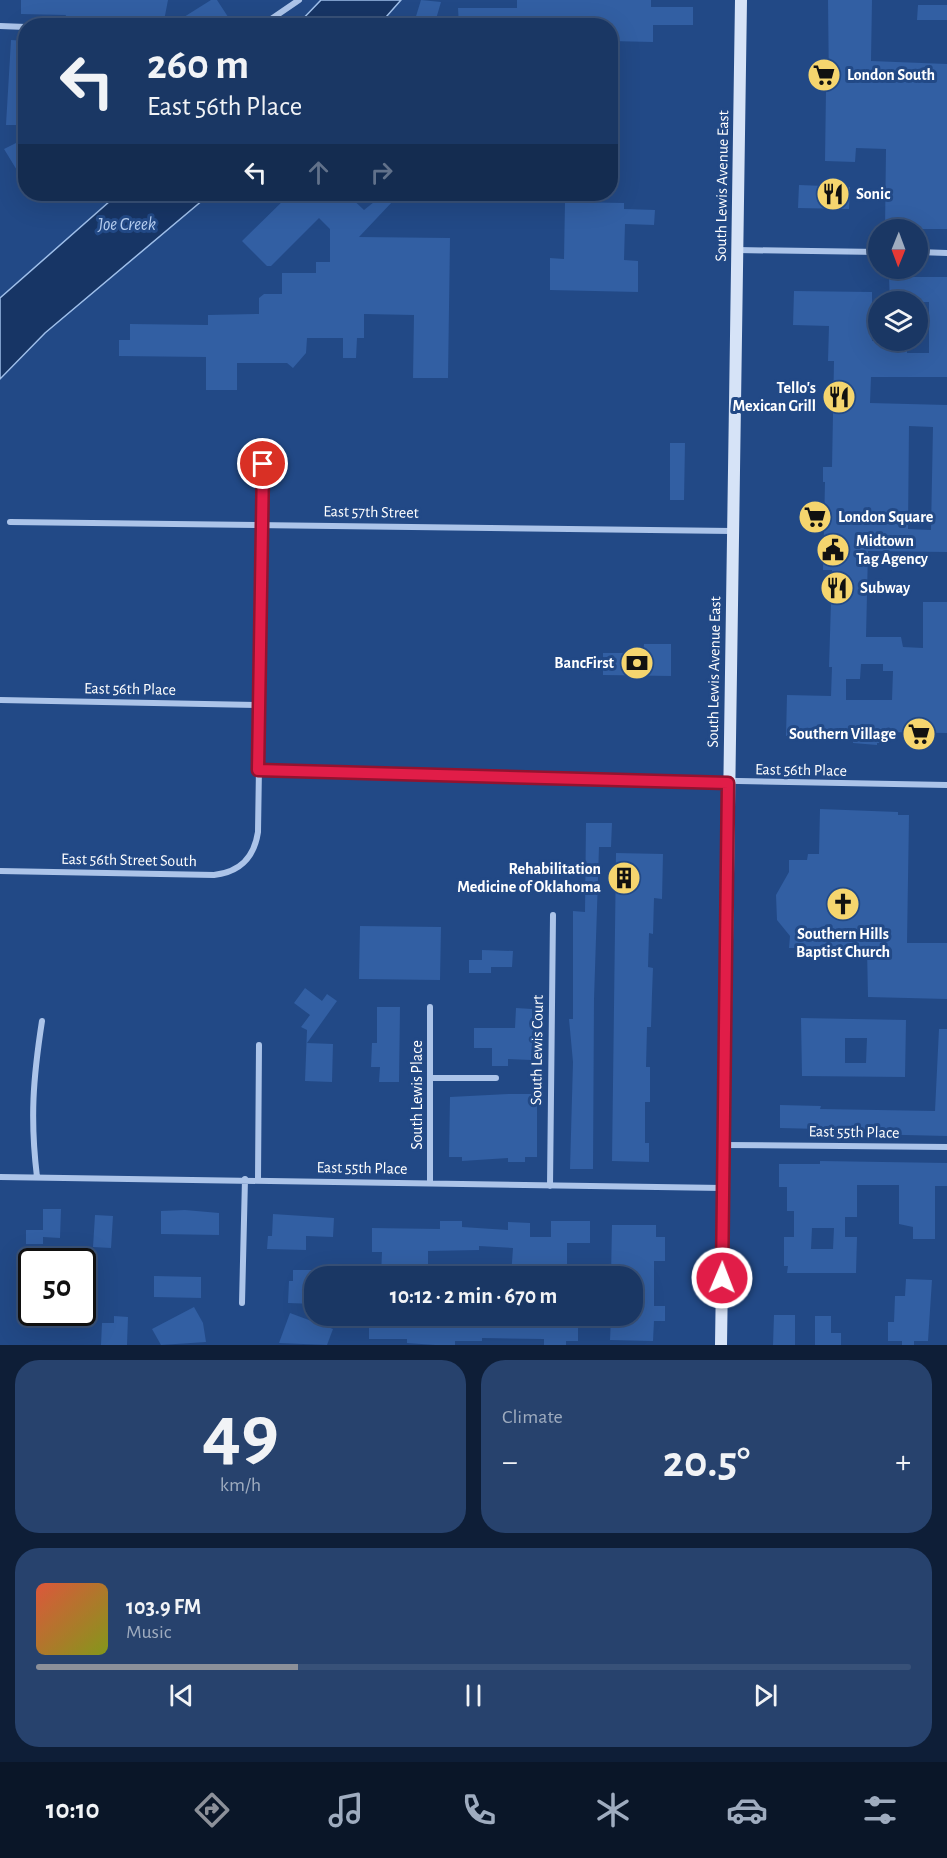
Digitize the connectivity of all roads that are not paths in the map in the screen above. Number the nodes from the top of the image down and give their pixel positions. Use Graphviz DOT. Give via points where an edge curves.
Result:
graph roads {
  1 [pos="299,0"];
  2 [pos="741,0"];
  3 [pos="273,18"];
  4 [pos="0,26"];
  5 [pos="18,27"];
  6 [pos="737,250"];
  7 [pos="868,252"];
  8 [pos="928,252"];
  9 [pos="947,253"];
  10 [pos="264,444"];
  11 [pos="10,522"];
  12 [pos="262,524"];
  13 [pos="732,531"];
  14 [pos="0,700"];
  15 [pos="259,705"];
  16 [pos="258,770"];
  17 [pos="728,783"];
  18 [pos="947,785"];
  19 [pos="0,871"];
  20 [pos="553,915"];
  21 [pos="430,1007"];
  22 [pos="42,1021"];
  23 [pos="259,1045"];
  24 [pos="431,1078"];
  25 [pos="496,1078"];
  26 [pos="724,1145"];
  27 [pos="947,1147"];
  28 [pos="0,1177"];
  29 [pos="37,1177"];
  30 [pos="245,1179"];
  31 [pos="258,1179"];
  32 [pos="430,1184"];
  33 [pos="550,1186"];
  34 [pos="723,1188"];
  35 [pos="242,1303"];
  36 [pos="721,1345"];
  1 -- 3 [label="street"];
  2 -- 6 [label="main road, South Lewis Avenue East"];
  4 -- 5 [label="street"];
  6 -- 7 [label="street"];
  6 -- 13 [label="main road, South Lewis Avenue East"];
  8 -- 9 [label="street"];
  10 -- 12 [label="street"];
  11 -- 12 [label="street, East 57th Street"];
  12 -- 13 [label="street, East 57th Street"];
  12 -- 15 [label="street"];
  13 -- 17 [label="main road, South Lewis Avenue East"];
  14 -- 15 [label="street, East 56th Place"];
  15 -- 16 [label="street"];
  16 -- 17 [label="street, East 56th Place"];
  16 -- 19 [label="street, East 56th Street South" via="258,832 250,856 240,868 229,873"];
  17 -- 18 [label="street, East 56th Place"];
  17 -- 26 [label="main road, South Lewis Avenue East"];
  20 -- 33 [label="street, South Lewis Court"];
  21 -- 24 [label="street, South Lewis Place"];
  22 -- 29 [label="street" via="32,1081 31,1131"];
  23 -- 31 [label="street"];
  24 -- 25 [label="street"];
  24 -- 32 [label="street, South Lewis Place"];
  26 -- 27 [label="street, East 55th Place"];
  26 -- 34 [label="main road, South Lewis Avenue East"];
  28 -- 29 [label="street, East 55th Place"];
  29 -- 30 [label="street, East 55th Place"];
  30 -- 31 [label="street, East 55th Place"];
  30 -- 35 [label="street"];
  31 -- 32 [label="street, East 55th Place"];
  32 -- 33 [label="street, East 55th Place"];
  33 -- 34 [label="street, East 55th Place"];
  34 -- 36 [label="main road, South Lewis Avenue East"];
}
